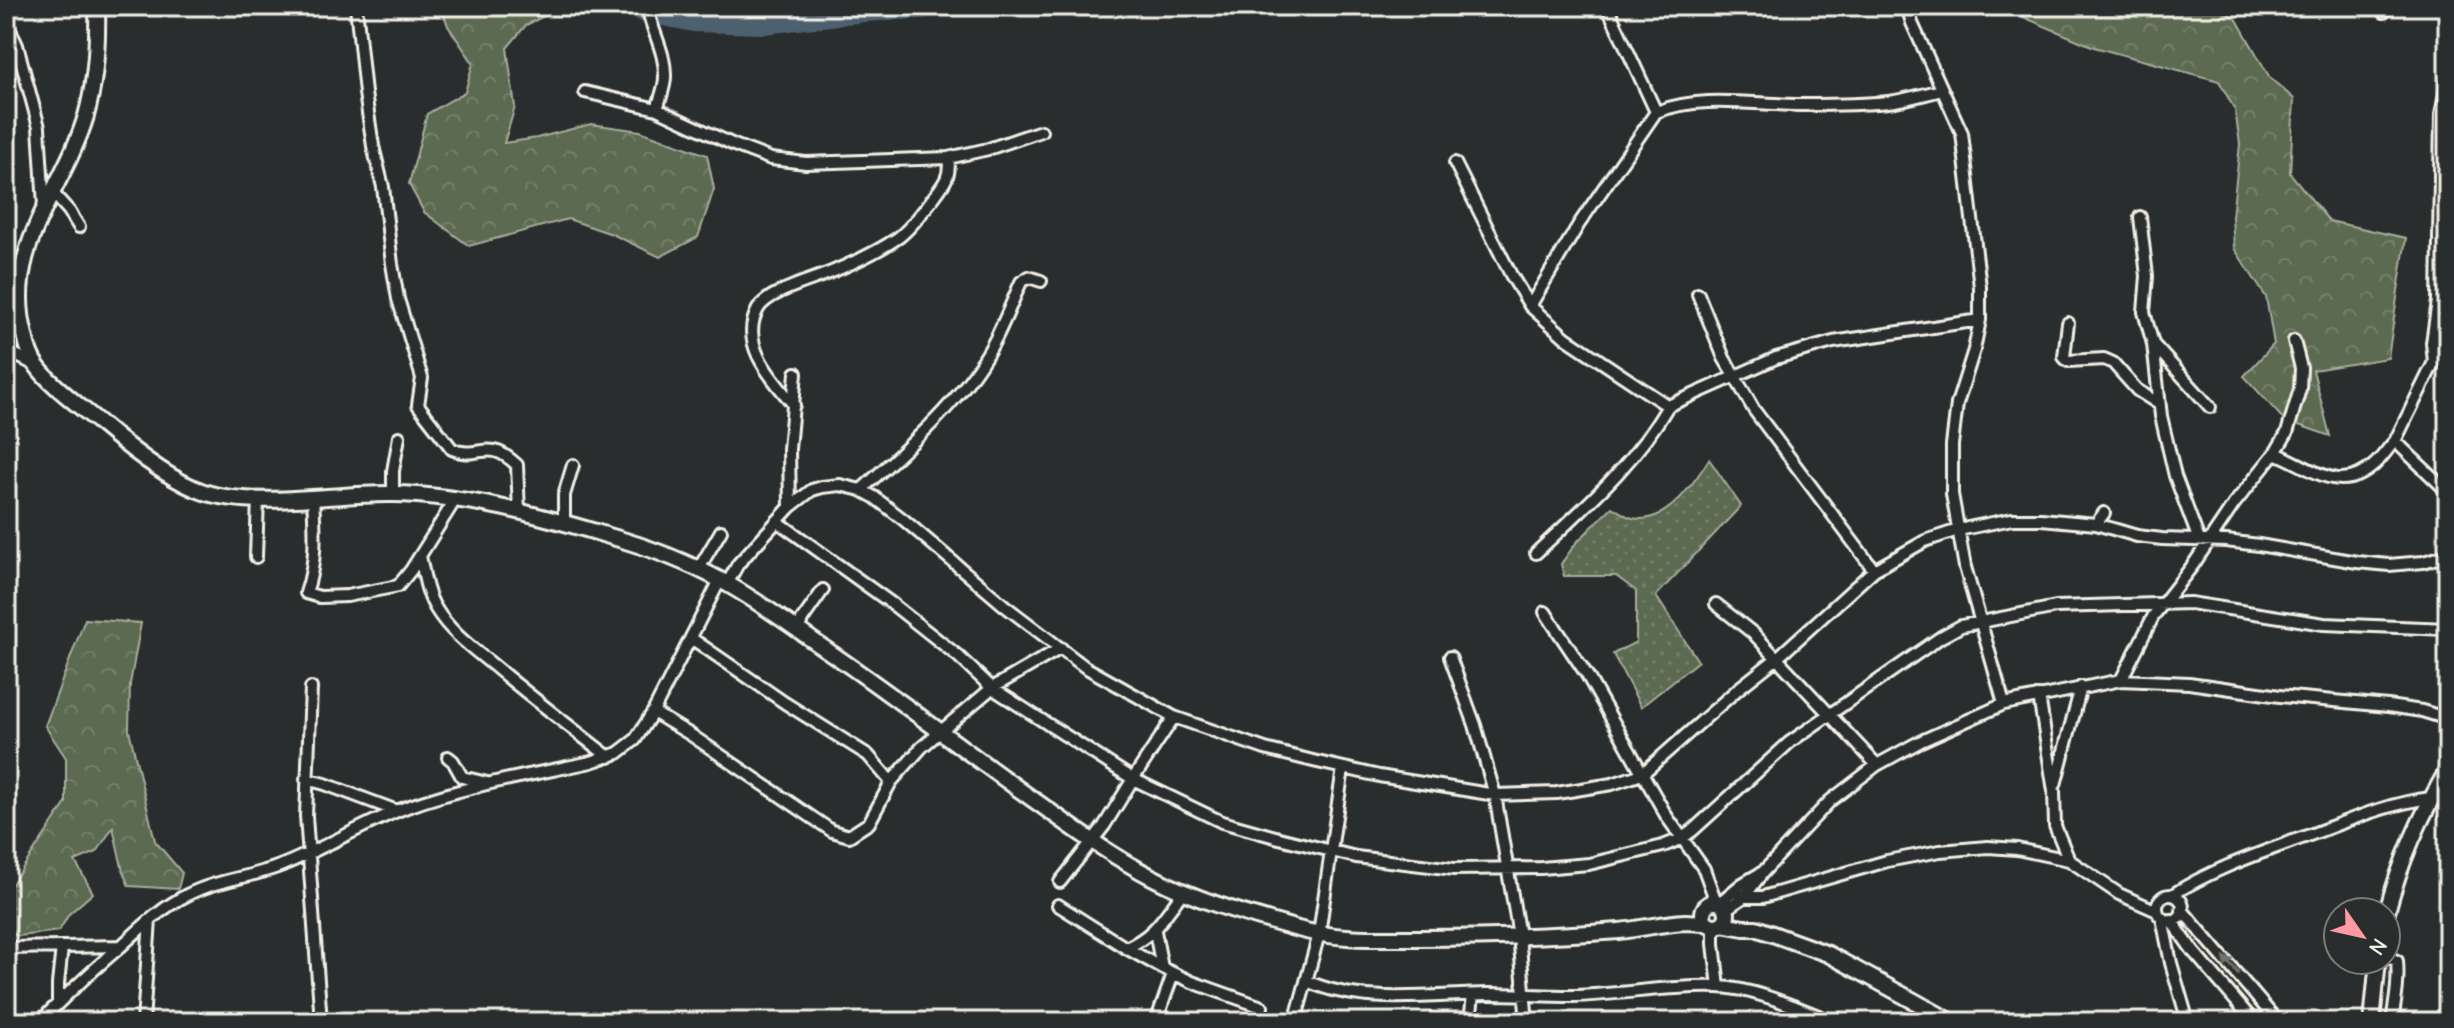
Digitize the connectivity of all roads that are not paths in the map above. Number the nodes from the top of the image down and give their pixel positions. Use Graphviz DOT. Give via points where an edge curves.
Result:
graph roads {
  1 [pos="97,6"];
  2 [pos="356,6"];
  3 [pos="647,6"];
  4 [pos="1607,6"];
  5 [pos="1907,6"];
  6 [pos="2279,6"];
  7 [pos="2285,6"];
  8 [pos="6,21"];
  9 [pos="2448,78"];
  10 [pos="1942,90"];
  11 [pos="585,92"];
  12 [pos="657,109"];
  13 [pos="1656,112"];
  14 [pos="1041,131"];
  15 [pos="948,158"];
  16 [pos="1455,163"];
  17 [pos="52,192"];
  18 [pos="44,209"];
  19 [pos="2140,217"];
  20 [pos="79,227"];
  21 [pos="1041,281"];
  22 [pos="1698,294"];
  23 [pos="1530,306"];
  24 [pos="1980,320"];
  25 [pos="2068,323"];
  26 [pos="2294,341"];
  27 [pos="2432,343"];
  28 [pos="2448,343"];
  29 [pos="2153,344"];
  30 [pos="6,350"];
  31 [pos="37,366"];
  32 [pos="796,373"];
  33 [pos="1733,376"];
  34 [pos="2159,404"];
  35 [pos="794,405"];
  36 [pos="1668,406"];
  37 [pos="2210,407"];
  38 [pos="399,437"];
  39 [pos="2395,441"];
  40 [pos="2275,453"];
  41 [pos="573,465"];
  42 [pos="861,490"];
  43 [pos="2448,492"];
  44 [pos="393,494"];
  45 [pos="258,498"];
  46 [pos="313,498"];
  47 [pos="455,500"];
  48 [pos="790,507"];
  49 [pos="519,512"];
  50 [pos="2104,513"];
  51 [pos="777,521"];
  52 [pos="564,524"];
  53 [pos="2096,524"];
  54 [pos="1958,530"];
  55 [pos="721,531"];
  56 [pos="2204,540"];
  57 [pos="1536,553"];
  58 [pos="2448,555"];
  59 [pos="420,556"];
  60 [pos="256,557"];
  61 [pos="698,570"];
  62 [pos="1874,570"];
  63 [pos="723,582"];
  64 [pos="823,590"];
  65 [pos="1716,604"];
  66 [pos="2163,604"];
  67 [pos="1545,612"];
  68 [pos="1982,621"];
  69 [pos="2448,629"];
  70 [pos="798,630"];
  71 [pos="691,638"];
  72 [pos="1061,648"];
  73 [pos="1450,657"];
  74 [pos="1776,659"];
  75 [pos="2121,680"];
  76 [pos="2081,687"];
  77 [pos="311,688"];
  78 [pos="992,688"];
  79 [pos="2039,696"];
  80 [pos="2004,704"];
  81 [pos="653,712"];
  82 [pos="1830,713"];
  83 [pos="1174,717"];
  84 [pos="2448,719"];
  85 [pos="940,731"];
  86 [pos="448,757"];
  87 [pos="609,757"];
  88 [pos="1877,765"];
  89 [pos="1343,768"];
  90 [pos="2448,769"];
  91 [pos="1642,774"];
  92 [pos="306,779"];
  93 [pos="1133,779"];
  94 [pos="891,782"];
  95 [pos="492,784"];
  96 [pos="2054,791"];
  97 [pos="1495,795"];
  98 [pos="2431,798"];
  99 [pos="397,811"];
  100 [pos="1681,839"];
  101 [pos="1091,842"];
  102 [pos="1330,850"];
  103 [pos="308,855"];
  104 [pos="2069,860"];
  105 [pos="1508,868"];
  106 [pos="1060,882"];
  107 [pos="1183,892"];
  108 [pos="1739,894"];
  109 [pos="2172,895"];
  110 [pos="2392,896"];
  111 [pos="1058,905"];
  112 [pos="2182,910"];
  113 [pos="1717,914"];
  114 [pos="2163,916"];
  115 [pos="150,920"];
  116 [pos="1155,931"];
  117 [pos="1319,934"];
  118 [pos="1519,936"];
  119 [pos="121,946"];
  120 [pos="62,947"];
  121 [pos="6,948"];
  122 [pos="1126,948"];
  123 [pos="1162,968"];
  124 [pos="1173,974"];
  125 [pos="2376,976"];
  126 [pos="2397,976"];
  127 [pos="1307,981"];
  128 [pos="1719,987"];
  129 [pos="1473,995"];
  130 [pos="1524,995"];
  131 [pos="58,1002"];
  132 [pos="1262,1007"];
  133 [pos="40,1022"];
  134 [pos="143,1022"];
  135 [pos="321,1022"];
  136 [pos="1156,1022"];
  137 [pos="1295,1022"];
  138 [pos="1470,1022"];
  139 [pos="1527,1022"];
  140 [pos="1834,1022"];
  141 [pos="1952,1022"];
  142 [pos="2188,1022"];
  143 [pos="2254,1022"];
  144 [pos="2278,1022"];
  145 [pos="2372,1022"];
  146 [pos="2392,1022"];
  1 -- 17 [label="main road" via="96,71 86,114"];
  2 -- 49 [label="street" via="396,288 422,378 418,405 452,449 494,450 517,465"];
  3 -- 12 [label="street" via="664,63"];
  4 -- 13 [label="street"];
  5 -- 10 [label="street"];
  6 -- 7 [label="street"];
  8 -- 18 [label="street" via="39,127"];
  9 -- 27 [label="street" via="2441,115 2438,301"];
  10 -- 13 [label="street" via="1889,102 1696,103"];
  10 -- 24 [label="street" via="1962,133"];
  11 -- 12 [label="street"];
  12 -- 15 [label="street" via="771,159 806,163"];
  13 -- 23 [label="street"];
  14 -- 15 [label="street"];
  15 -- 35 [label="street" via="948,178 900,236 759,306 753,320 758,358"];
  16 -- 23 [label="street"];
  17 -- 18 [label="main road"];
  17 -- 20 [label="street"];
  18 -- 31 [label="main road" via="24,256 19,291 21,320"];
  19 -- 29 [label="street" via="2147,276 2144,312"];
  21 -- 42 [label="street" via="1029,277 1021,282 995,340 965,385"];
  22 -- 33 [label="street"];
  23 -- 36 [label="street" via="1566,338"];
  24 -- 33 [label="street" via="1833,342"];
  24 -- 54 [label="street" via="1954,419 1952,494"];
  25 -- 34 [label="street" via="2068,361 2113,363 2137,390"];
  26 -- 40 [label="street" via="2300,389"];
  27 -- 28 [label="street"];
  27 -- 39 [label="street" via="2434,362"];
  29 -- 34 [label="street"];
  29 -- 37 [label="street"];
  30 -- 31 [label="street"];
  31 -- 45 [label="main road" via="120,440 172,476 201,492"];
  32 -- 35 [label="street"];
  33 -- 36 [label="street"];
  33 -- 62 [label="street"];
  34 -- 56 [label="street" via="2175,476"];
  35 -- 48 [label="street"];
  36 -- 57 [label="street" via="1599,496"];
  38 -- 44 [label="street"];
  39 -- 40 [label="street" via="2374,465 2344,481"];
  39 -- 43 [label="street"];
  40 -- 56 [label="street"];
  41 -- 52 [label="street" via="564,495"];
  42 -- 48 [label="street" via="822,487"];
  42 -- 72 [label="street"];
  44 -- 46 [label="main road"];
  44 -- 47 [label="main road"];
  45 -- 46 [label="main road"];
  45 -- 60 [label="street"];
  46 -- 59 [label="street" via="316,545 306,593 320,597 393,589"];
  47 -- 49 [label="main road"];
  47 -- 59 [label="street"];
  48 -- 51 [label="street"];
  49 -- 52 [label="main road"];
  50 -- 53 [label="street"];
  51 -- 63 [label="street"];
  51 -- 78 [label="street" via="930,633"];
  52 -- 61 [label="main road"];
  53 -- 54 [label="street" via="2012,519"];
  53 -- 56 [label="street" via="2137,536"];
  54 -- 62 [label="street" via="1925,541"];
  54 -- 68 [label="street"];
  55 -- 61 [label="street"];
  56 -- 58 [label="street" via="2389,565"];
  56 -- 66 [label="street" via="2193,565"];
  59 -- 87 [label="street" via="434,606 452,630"];
  61 -- 63 [label="main road"];
  62 -- 74 [label="street"];
  63 -- 70 [label="main road"];
  63 -- 71 [label="street"];
  64 -- 70 [label="street"];
  65 -- 74 [label="street"];
  66 -- 68 [label="street" via="2056,607"];
  66 -- 69 [label="street" via="2190,603 2324,624"];
  66 -- 75 [label="street"];
  67 -- 91 [label="street"];
  68 -- 80 [label="street"];
  68 -- 82 [label="street" via="1941,637"];
  70 -- 85 [label="main road"];
  71 -- 81 [label="street"];
  71 -- 94 [label="street" via="868,755"];
  72 -- 78 [label="street"];
  72 -- 83 [label="street" via="1103,679"];
  73 -- 97 [label="street"];
  74 -- 82 [label="street"];
  74 -- 91 [label="street"];
  75 -- 76 [label="street"];
  75 -- 84 [label="street" via="2388,706"];
  76 -- 79 [label="street"];
  76 -- 96 [label="street"];
  77 -- 92 [label="street"];
  78 -- 85 [label="street"];
  78 -- 93 [label="street"];
  79 -- 80 [label="street"];
  79 -- 96 [label="street"];
  80 -- 88 [label="street"];
  81 -- 87 [label="street" via="635,740"];
  81 -- 94 [label="street" via="840,835 849,836 869,823"];
  82 -- 88 [label="street"];
  82 -- 100 [label="street"];
  83 -- 89 [label="street" via="1265,749"];
  83 -- 93 [label="street"];
  85 -- 94 [label="street"];
  85 -- 101 [label="main road"];
  86 -- 95 [label="street" via="462,777"];
  87 -- 95 [label="street"];
  88 -- 108 [label="street" via="1830,801"];
  89 -- 97 [label="street"];
  89 -- 102 [label="street"];
  90 -- 98 [label="main road"];
  91 -- 97 [label="street" via="1557,793"];
  91 -- 100 [label="street"];
  92 -- 99 [label="street"];
  92 -- 103 [label="street"];
  93 -- 101 [label="street"];
  93 -- 102 [label="street" via="1222,822"];
  95 -- 99 [label="street"];
  96 -- 104 [label="street" via="2055,826"];
  97 -- 105 [label="street"];
  98 -- 109 [label="street" via="2384,807 2220,869"];
  98 -- 110 [label="main road"];
  99 -- 103 [label="street"];
  100 -- 105 [label="street" via="1589,864"];
  100 -- 113 [label="street" via="1704,869"];
  101 -- 106 [label="street"];
  101 -- 107 [label="main road"];
  102 -- 105 [label="street" via="1422,866"];
  102 -- 117 [label="street"];
  103 -- 115 [label="street" via="214,883"];
  103 -- 135 [label="street"];
  104 -- 108 [label="street" via="2017,849 1964,848 1887,861 1763,897"];
  104 -- 114 [label="street"];
  105 -- 118 [label="street"];
  107 -- 116 [label="street"];
  107 -- 117 [label="main road"];
  108 -- 113 [label="street"];
  109 -- 112 [label="street"];
  109 -- 114 [label="street" via="2160,899"];
  111 -- 122 [label="street"];
  112 -- 114 [label="street" via="2178,917"];
  144 -- 112 [label="street, one-way"];
  113 -- 118 [label="main road" via="1625,931"];
  113 -- 128 [label="street"];
  113 -- 141 [label="main road" via="1744,928 1828,954"];
  114 -- 142 [label="street"];
  114 -- 143 [label="street"];
  115 -- 119 [label="street"];
  115 -- 134 [label="street"];
  116 -- 122 [label="street"];
  116 -- 123 [label="street"];
  117 -- 118 [label="main road"];
  117 -- 127 [label="street"];
  118 -- 130 [label="street"];
  119 -- 120 [label="street"];
  119 -- 131 [label="street"];
  120 -- 121 [label="street"];
  120 -- 131 [label="street"];
  122 -- 123 [label="street"];
  123 -- 124 [label="street"];
  124 -- 132 [label="street"];
  124 -- 136 [label="street"];
  125 -- 145 [label="main road"];
  126 -- 146 [label="street"];
  127 -- 129 [label="street" via="1350,994"];
  127 -- 137 [label="street"];
  128 -- 130 [label="street"];
  128 -- 140 [label="street"];
  129 -- 130 [label="street"];
  129 -- 138 [label="street"];
  130 -- 139 [label="street"];
  131 -- 133 [label="street"];
}
